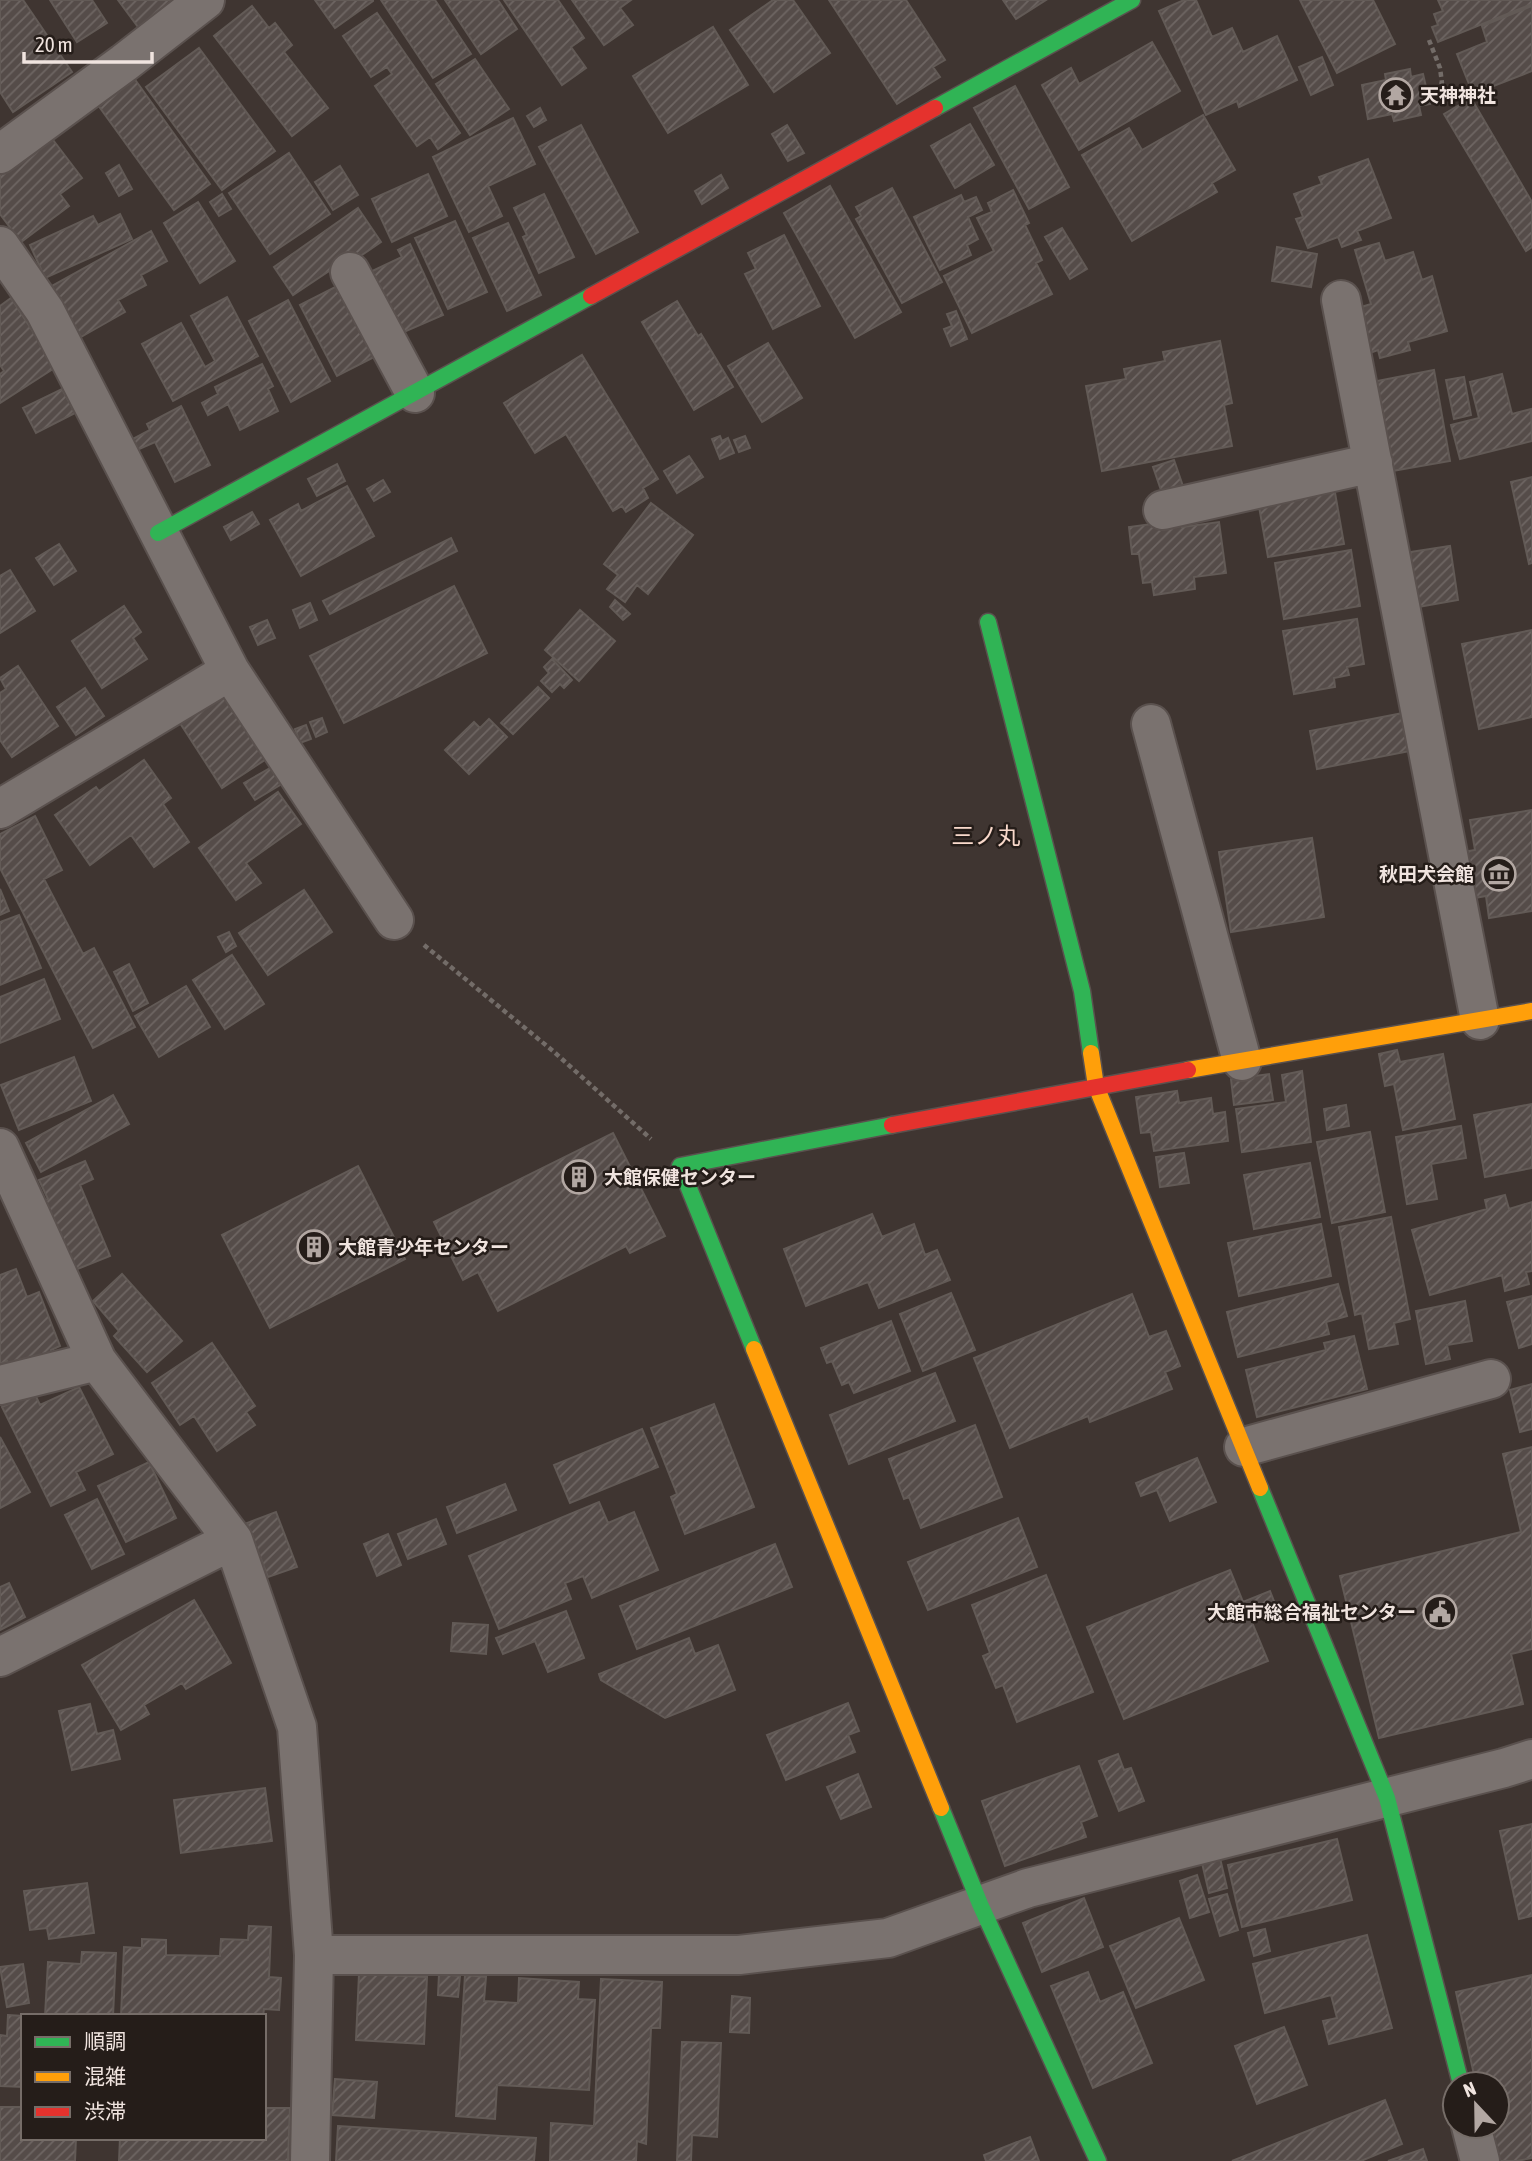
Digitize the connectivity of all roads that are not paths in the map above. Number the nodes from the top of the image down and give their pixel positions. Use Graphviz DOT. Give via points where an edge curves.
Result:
graph roads {
  1 [pos="205,0"];
  2 [pos="1132,0"];
  3 [pos="0,153"];
  4 [pos="0,246"];
  5 [pos="350,272"];
  6 [pos="1341,300"];
  7 [pos="415,393"];
  8 [pos="1373,463"];
  9 [pos="1163,510"];
  10 [pos="158,533"];
  11 [pos="988,622"];
  12 [pos="230,671"];
  13 [pos="1152,724"];
  14 [pos="0,809"];
  15 [pos="394,920"];
  16 [pos="1532,1011"];
  17 [pos="1480,1020"];
  18 [pos="1242,1061"];
  19 [pos="1096,1086"];
  20 [pos="0,1149"];
  21 [pos="97,1361"];
  22 [pos="1491,1379"];
  23 [pos="0,1385"];
  24 [pos="1244,1447"];
  25 [pos="233,1540"];
  26 [pos="0,1657"];
  27 [pos="1532,1759"];
  28 [pos="1387,1798"];
  29 [pos="980,1904"];
  30 [pos="314,1955"];
  31 [pos="1457,2070"];
  32 [pos="1475,2140"];
  33 [pos="310,2161"];
  34 [pos="1098,2161"];
  35 [pos="1480,2161"];
  1 -- 3 [label="street"];
  2 -- 7 [label="street"];
  4 -- 10 [label="street" via="45,311"];
  5 -- 7 [label="street"];
  6 -- 8 [label="street"];
  7 -- 10 [label="street"];
  8 -- 9 [label="street"];
  8 -- 17 [label="street"];
  10 -- 12 [label="street"];
  11 -- 19 [label="street" via="1082,991"];
  12 -- 14 [label="street"];
  12 -- 15 [label="street"];
  13 -- 18 [label="street"];
  16 -- 17 [label="street"];
  17 -- 18 [label="street"];
  18 -- 19 [label="street"];
  19 -- 24 [label="street"];
  19 -- 29 [label="street" via="680,1166"];
  20 -- 21 [label="street"];
  21 -- 23 [label="street"];
  21 -- 25 [label="street"];
  22 -- 24 [label="street"];
  24 -- 28 [label="street"];
  25 -- 26 [label="street"];
  25 -- 30 [label="street" via="298,1727"];
  27 -- 28 [label="street"];
  28 -- 29 [label="street"];
  28 -- 31 [label="street"];
  29 -- 30 [label="street" via="888,1938 739,1955"];
  29 -- 34 [label="street"];
  30 -- 33 [label="street"];
  32 -- 35 [label="street"];
}
